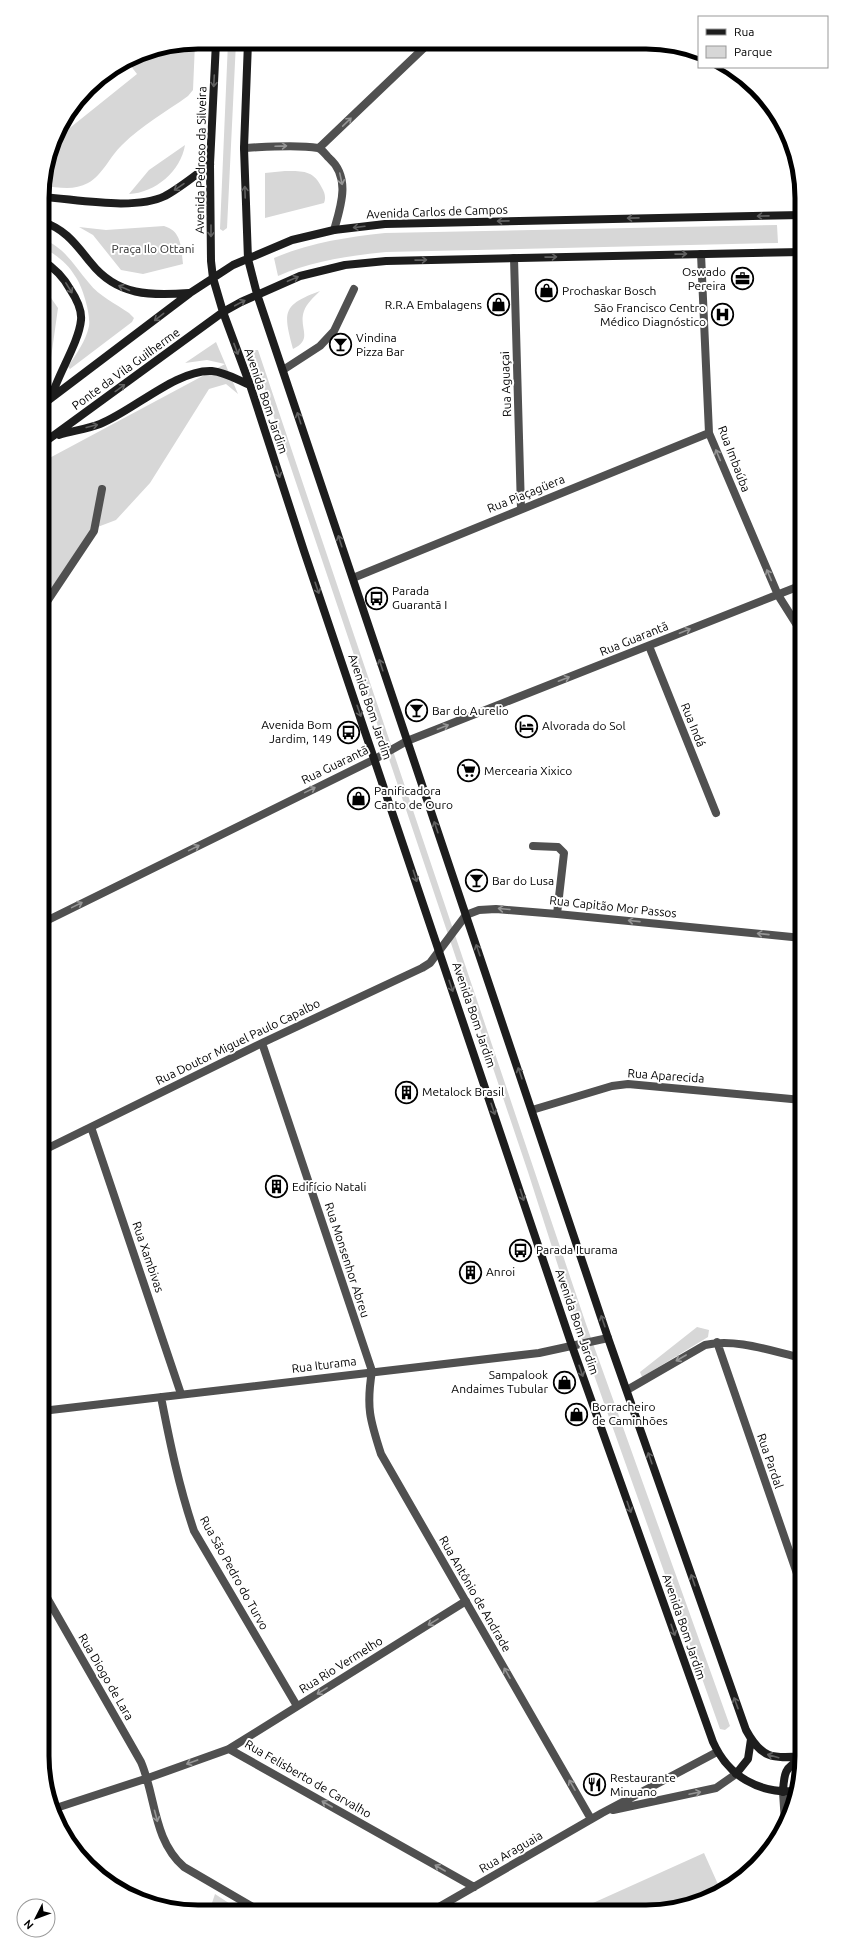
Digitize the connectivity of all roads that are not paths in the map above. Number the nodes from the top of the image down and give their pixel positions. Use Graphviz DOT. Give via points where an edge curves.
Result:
graph roads {
  1 [pos="216,49"];
  2 [pos="248,49"];
  3 [pos="423,49"];
  4 [pos="244,148"];
  5 [pos="319,148"];
  6 [pos="210,164"];
  7 [pos="49,198"];
  8 [pos="795,215"];
  9 [pos="49,224"];
  10 [pos="334,230"];
  11 [pos="795,252"];
  12 [pos="701,254"];
  13 [pos="514,258"];
  14 [pos="248,259"];
  15 [pos="49,266"];
  16 [pos="214,278"];
  17 [pos="354,289"];
  18 [pos="190,293"];
  19 [pos="257,294"];
  20 [pos="223,312"];
  21 [pos="283,370"];
  22 [pos="250,385"];
  23 [pos="51,398"];
  24 [pos="709,433"];
  25 [pos="54,436"];
  26 [pos="49,439"];
  27 [pos="102,489"];
  28 [pos="521,509"];
  29 [pos="353,578"];
  30 [pos="795,588"];
  31 [pos="778,594"];
  32 [pos="49,599"];
  33 [pos="795,622"];
  34 [pos="649,646"];
  35 [pos="407,741"];
  36 [pos="375,759"];
  37 [pos="716,813"];
  38 [pos="533,846"];
  39 [pos="557,914"];
  40 [pos="466,915"];
  41 [pos="49,920"];
  42 [pos="795,937"];
  43 [pos="439,949"];
  44 [pos="262,1043"];
  45 [pos="795,1099"];
  46 [pos="532,1110"];
  47 [pos="91,1127"];
  48 [pos="49,1148"];
  49 [pos="608,1338"];
  50 [pos="716,1342"];
  51 [pos="572,1346"];
  52 [pos="795,1356"];
  53 [pos="372,1371"];
  54 [pos="627,1390"];
  55 [pos="182,1394"];
  56 [pos="161,1397"];
  57 [pos="49,1410"];
  58 [pos="795,1568"];
  59 [pos="49,1601"];
  60 [pos="466,1601"];
  61 [pos="297,1706"];
  62 [pos="751,1739"];
  63 [pos="229,1748"];
  64 [pos="717,1752"];
  65 [pos="795,1757"];
  66 [pos="795,1762"];
  67 [pos="736,1774"];
  68 [pos="148,1778"];
  69 [pos="791,1791"];
  70 [pos="783,1792"];
  71 [pos="58,1807"];
  72 [pos="784,1812"];
  73 [pos="602,1813"];
  74 [pos="591,1819"];
  75 [pos="474,1887"];
  76 [pos="250,1905"];
  77 [pos="442,1905"];
  1 -- 6 [label="main road, Avenida Pedroso da Silveira, one-way"];
  2 -- 4 [label="main road"];
  5 -- 3 [label="street, one-way"];
  4 -- 5 [label="street, one-way"];
  14 -- 4 [label="main road, one-way"];
  5 -- 10 [label="street, one-way" via="334,162 342,181 341,205"];
  6 -- 7 [label="main road, one-way" via="164,196 150,201 91,202"];
  6 -- 16 [label="main road, Avenida Pedroso da Silveira, one-way" via="211,261"];
  8 -- 10 [label="main road, Avenida Carlos de Campos, one-way" via="385,224"];
  18 -- 9 [label="main road, Avenida Carlos de Campos, one-way" via="148,295 121,287 91,264 66,234"];
  10 -- 14 [label="main road, Avenida Carlos de Campos" via="292,240"];
  11 -- 12 [label="main road"];
  13 -- 12 [label="main road, one-way"];
  12 -- 24 [label="street, Rua Imbaúba"];
  19 -- 13 [label="main road, one-way" via="300,276 345,265 386,261"];
  13 -- 28 [label="street, Rua Aguaçai"];
  14 -- 16 [label="main road, Avenida Carlos de Campos" via="233,265"];
  14 -- 19 [label="main road, Avenida Bom Jardim"];
  15 -- 23 [label="main road, one-way" via="67,283 79,308 81,319 79,330"];
  16 -- 18 [label="main road, Avenida Carlos de Campos"];
  16 -- 20 [label="main road, Avenida Bom Jardim"];
  17 -- 21 [label="street" via="334,331 320,346"];
  18 -- 23 [label="main road, Ponte da Vila Guilherme, one-way"];
  20 -- 19 [label="main road, one-way"];
  19 -- 21 [label="main road, Avenida Bom Jardim"];
  20 -- 22 [label="main road, Avenida Bom Jardim, one-way"];
  25 -- 20 [label="main road, Ponte da Vila Guilherme, one-way"];
  29 -- 21 [label="main road, Avenida Bom Jardim, one-way"];
  25 -- 22 [label="main road, one-way" via="100,424 176,381 196,373 212,371"];
  22 -- 36 [label="main road, Avenida Bom Jardim, one-way"];
  24 -- 28 [label="street, Rua Piaçagüera"];
  31 -- 24 [label="street, Rua Imbaúba, one-way"];
  25 -- 26 [label="main road, Ponte da Vila Guilherme"];
  27 -- 32 [label="street" via="94,531"];
  28 -- 29 [label="street, Rua Piaçagüera"];
  35 -- 29 [label="main road, Avenida Bom Jardim, one-way"];
  30 -- 31 [label="street, Rua Guarantã"];
  31 -- 33 [label="street, Rua Imbaúba"];
  34 -- 31 [label="street, Rua Guarantã, one-way"];
  35 -- 34 [label="street, Rua Guarantã, one-way"];
  34 -- 37 [label="street, Rua Indá"];
  35 -- 36 [label="street, Rua Guarantã"];
  40 -- 35 [label="main road, Avenida Bom Jardim, one-way"];
  41 -- 36 [label="street, Rua Guarantã, one-way"];
  36 -- 43 [label="main road, Avenida Bom Jardim, one-way"];
  38 -- 39 [label="street" via="558,847 564,853"];
  39 -- 40 [label="street, Rua Capitão Mor Passos, one-way" via="496,909 479,910"];
  42 -- 39 [label="street, Rua Capitão Mor Passos, one-way"];
  40 -- 43 [label="street"];
  46 -- 40 [label="main road, Avenida Bom Jardim, one-way"];
  43 -- 44 [label="street, Rua Doutor Miguel Paulo Capalbo" via="430,963 422,968"];
  43 -- 51 [label="main road, Avenida Bom Jardim, one-way"];
  44 -- 47 [label="street, Rua Doutor Miguel Paulo Capalbo"];
  44 -- 53 [label="street, Rua Monsenhor Abreu"];
  45 -- 46 [label="street, Rua Aparecida" via="628,1084 612,1086"];
  49 -- 46 [label="main road, Avenida Bom Jardim, one-way"];
  47 -- 48 [label="street, Rua Doutor Miguel Paulo Capalbo"];
  47 -- 55 [label="street, Rua Xambivas"];
  49 -- 51 [label="street, Rua Iturama"];
  49 -- 54 [label="main road, Avenida Bom Jardim"];
  50 -- 52 [label="street"];
  50 -- 54 [label="street, one-way" via="705,1345"];
  50 -- 58 [label="street, Rua Pardal"];
  51 -- 53 [label="street, Rua Iturama" via="539,1353"];
  51 -- 64 [label="main road, Avenida Bom Jardim, one-way"];
  53 -- 55 [label="street, Rua Iturama"];
  53 -- 60 [label="street, Rua Antônio de Andrade" via="368,1397 371,1424 381,1454"];
  62 -- 54 [label="main road, Avenida Bom Jardim, one-way"];
  55 -- 56 [label="street, Rua Iturama"];
  56 -- 57 [label="street, Rua Iturama"];
  56 -- 61 [label="street, Rua São Pedro do Turvo" via="175,1469 194,1531"];
  59 -- 68 [label="street, Rua Diogo de Lara"];
  60 -- 61 [label="street, Rua Rio Vermelho, one-way"];
  74 -- 60 [label="street, Rua Antônio de Andrade, one-way"];
  61 -- 63 [label="street, Rua Rio Vermelho"];
  65 -- 62 [label="main road, one-way" via="770,1757"];
  62 -- 67 [label="main road" via="748,1759"];
  63 -- 68 [label="street, Rua Felisberto de Carvalho, one-way"];
  75 -- 63 [label="street, Rua Felisberto de Carvalho, one-way"];
  64 -- 67 [label="main road, Avenida Bom Jardim"];
  64 -- 73 [label="street, Rua Araguaia"];
  66 -- 70 [label="main road" via="786,1770"];
  67 -- 70 [label="main road" via="754,1785"];
  73 -- 67 [label="street, Rua Araguaia, one-way" via="716,1788"];
  68 -- 71 [label="street, Rua Felisberto de Carvalho"];
  68 -- 76 [label="street, Rua Diogo de Lara, one-way" via="161,1833 175,1859"];
  69 -- 70 [label="main road"];
  70 -- 72 [label="street"];
  73 -- 74 [label="street, Rua Araguaia"];
  74 -- 75 [label="street, Rua Araguaia"];
  75 -- 77 [label="street, Rua Araguaia"];
}
